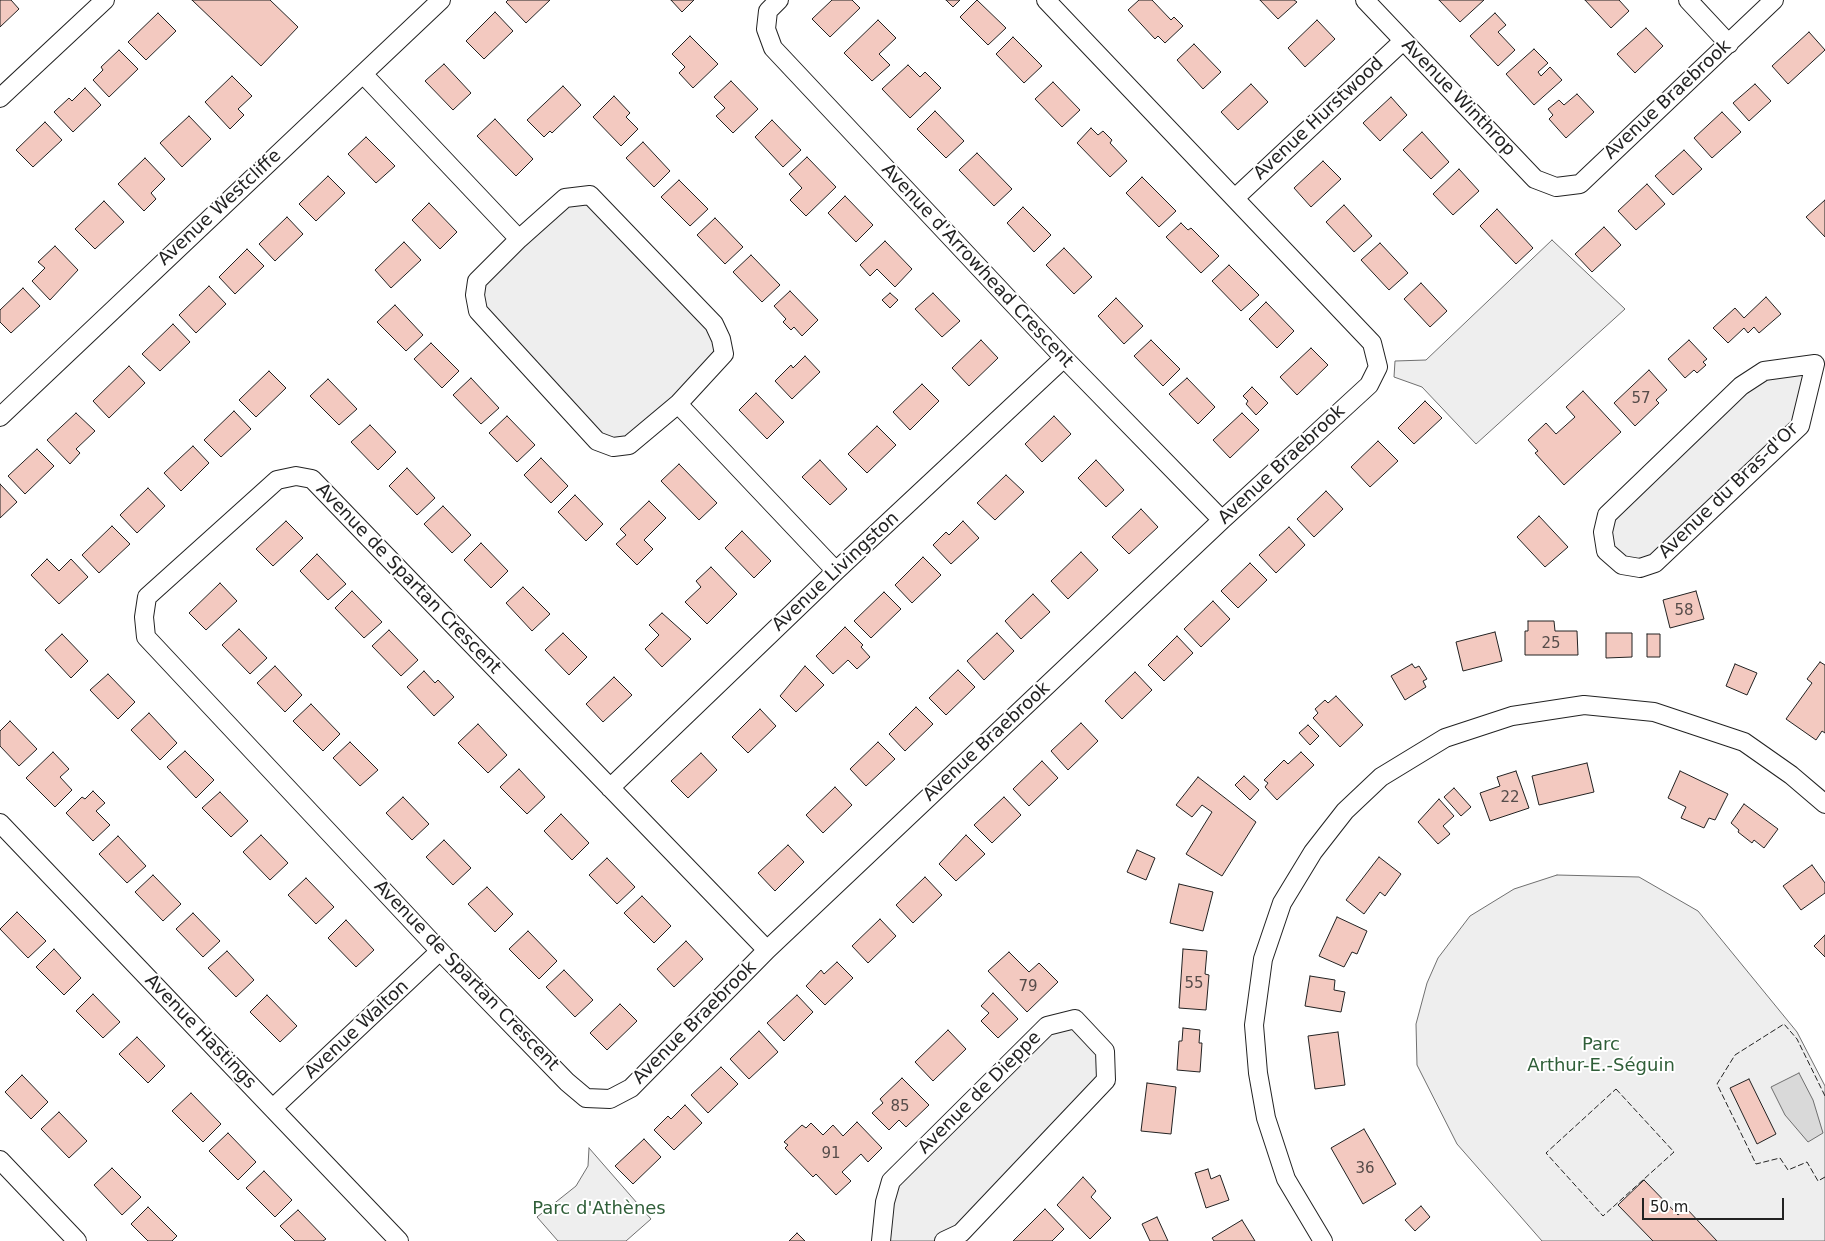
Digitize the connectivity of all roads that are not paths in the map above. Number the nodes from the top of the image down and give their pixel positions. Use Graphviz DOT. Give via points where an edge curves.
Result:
graph roads {
  1 [pos="105,0"];
  2 [pos="441,0"];
  3 [pos="779,0"];
  4 [pos="1046,0"];
  5 [pos="1365,0"];
  6 [pos="1688,0"];
  7 [pos="1774,0"];
  8 [pos="1403,41"];
  9 [pos="1729,44"];
  10 [pos="364,75"];
  11 [pos="0,98"];
  12 [pos="1556,187"];
  13 [pos="1235,198"];
  14 [pos="519,239"];
  15 [pos="1064,358"];
  16 [pos="1820,359"];
  17 [pos="678,404"];
  18 [pos="0,417"];
  19 [pos="1222,520"];
  20 [pos="836,571"];
  21 [pos="610,788"];
  22 [pos="1825,804"];
  23 [pos="0,823"];
  24 [pos="767,950"];
  25 [pos="440,951"];
  26 [pos="586,1098"];
  27 [pos="273,1108"];
  28 [pos="0,1160"];
  29 [pos="77,1241"];
  30 [pos="399,1241"];
  31 [pos="880,1241"];
  32 [pos="944,1241"];
  33 [pos="1323,1241"];
  1 -- 11 [label="street"];
  2 -- 10 [label="street, Avenue Westcliffe"];
  3 -- 15 [label="street, Avenue d'Arrowhead Crescent" via="768,11 766,29 773,48"];
  4 -- 13 [label="street"];
  5 -- 8 [label="street, Avenue Winthrop"];
  6 -- 9 [label="street"];
  7 -- 9 [label="street, Avenue Braebrook"];
  8 -- 12 [label="street, Avenue Winthrop" via="1535,179"];
  8 -- 13 [label="street, Avenue Hurstwood"];
  9 -- 12 [label="street, Avenue Braebrook" via="1580,184"];
  10 -- 14 [label="street"];
  10 -- 18 [label="street, Avenue Westcliffe"];
  13 -- 19 [label="street, Avenue Braebrook" via="1372,343 1378,366 1369,385"];
  14 -- 17 [label="street" via="477,281 478,311 597,441 613,447 629,445"];
  14 -- 17 [label="street" via="565,198 590,195 714,324 721,339 724,354"];
  15 -- 19 [label="street, Avenue d'Arrowhead Crescent"];
  15 -- 20 [label="street, Avenue Livingston"];
  16 -- 16 [label="street, Avenue du Bras-d'Or" via="1764,371 1741,386 1607,515 1603,532 1606,551 1622,564 1640,568 1655,563 1800,426"];
  17 -- 20 [label="street"];
  19 -- 24 [label="street, Avenue Braebrook"];
  20 -- 21 [label="street, Avenue Livingston"];
  21 -- 24 [label="street, Avenue de Spartan Crescent"];
  21 -- 25 [label="street, Avenue de Spartan Crescent" via="312,479 296,476 277,480 147,598 144,617 146,637"];
  22 -- 33 [label="street" via="1744,742 1654,712 1584,705 1512,716 1445,738 1381,777 1345,811 1313,852 1282,903 1263,960 1254,1025 1266,1118 1280,1162 1286,1179"];
  23 -- 27 [label="street, Avenue Hastings"];
  24 -- 26 [label="street, Avenue Braebrook" via="631,1088 610,1100"];
  25 -- 26 [label="street, Avenue de Spartan Crescent"];
  25 -- 27 [label="street, Avenue Walton"];
  27 -- 30 [label="street, Avenue Hastings"];
  28 -- 29 [label="street"];
  31 -- 32 [label="street, Avenue de Dieppe" via="891,1181 1047,1026 1075,1019 1105,1051 1106,1080 960,1234"];
}
